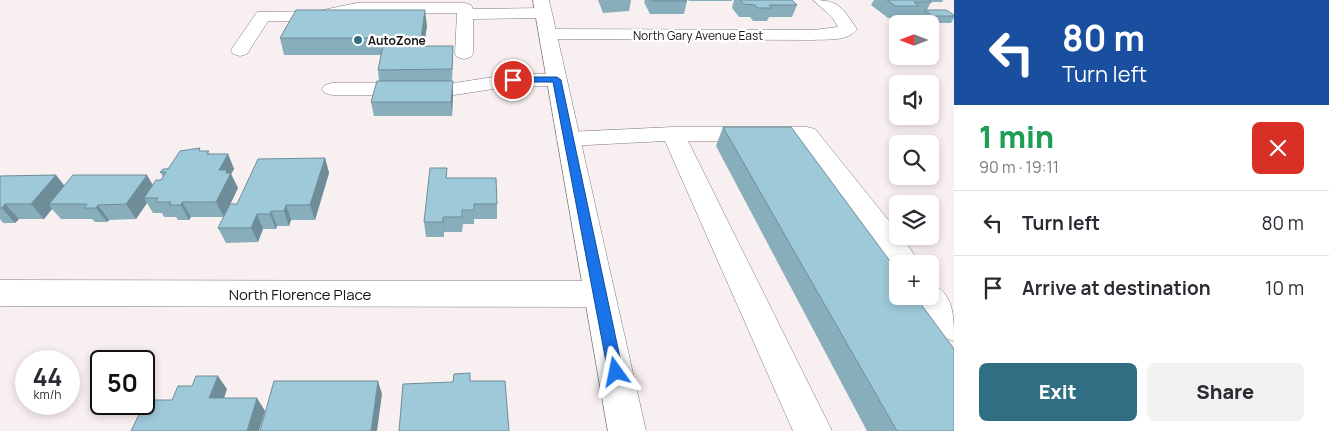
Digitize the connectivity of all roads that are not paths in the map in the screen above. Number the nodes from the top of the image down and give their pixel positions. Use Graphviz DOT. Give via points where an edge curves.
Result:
graph roads {
  1 [pos="821,0"];
  2 [pos="465,14"];
  3 [pos="544,16"];
  4 [pos="240,50"];
  5 [pos="464,53"];
  6 [pos="557,80"];
  7 [pos="332,89"];
  8 [pos="673,134"];
  9 [pos="568,139"];
  10 [pos="899,255"];
  11 [pos="0,294"];
  12 [pos="600,294"];
  13 [pos="937,305"];
  14 [pos="954,327"];
  15 [pos="628,431"];
  16 [pos="813,431"];
  1 -- 3 [label="street, North Gary Avenue East" via="838,14 848,29 814,35"];
  2 -- 3 [label="street, North Gary Avenue East"];
  2 -- 4 [label="street, North Gary Avenue East" via="466,8 357,8 318,16 263,16"];
  2 -- 5 [label="street"];
  3 -- 6 [label="street"];
  6 -- 7 [label="street" via="513,80 454,89"];
  6 -- 9 [label="street"];
  8 -- 9 [label="street"];
  8 -- 10 [label="street" via="807,134"];
  8 -- 16 [label="street"];
  9 -- 12 [label="street"];
  11 -- 12 [label="street, North Florence Place"];
  12 -- 15 [label="street"];
  13 -- 14 [label="street"];
}
